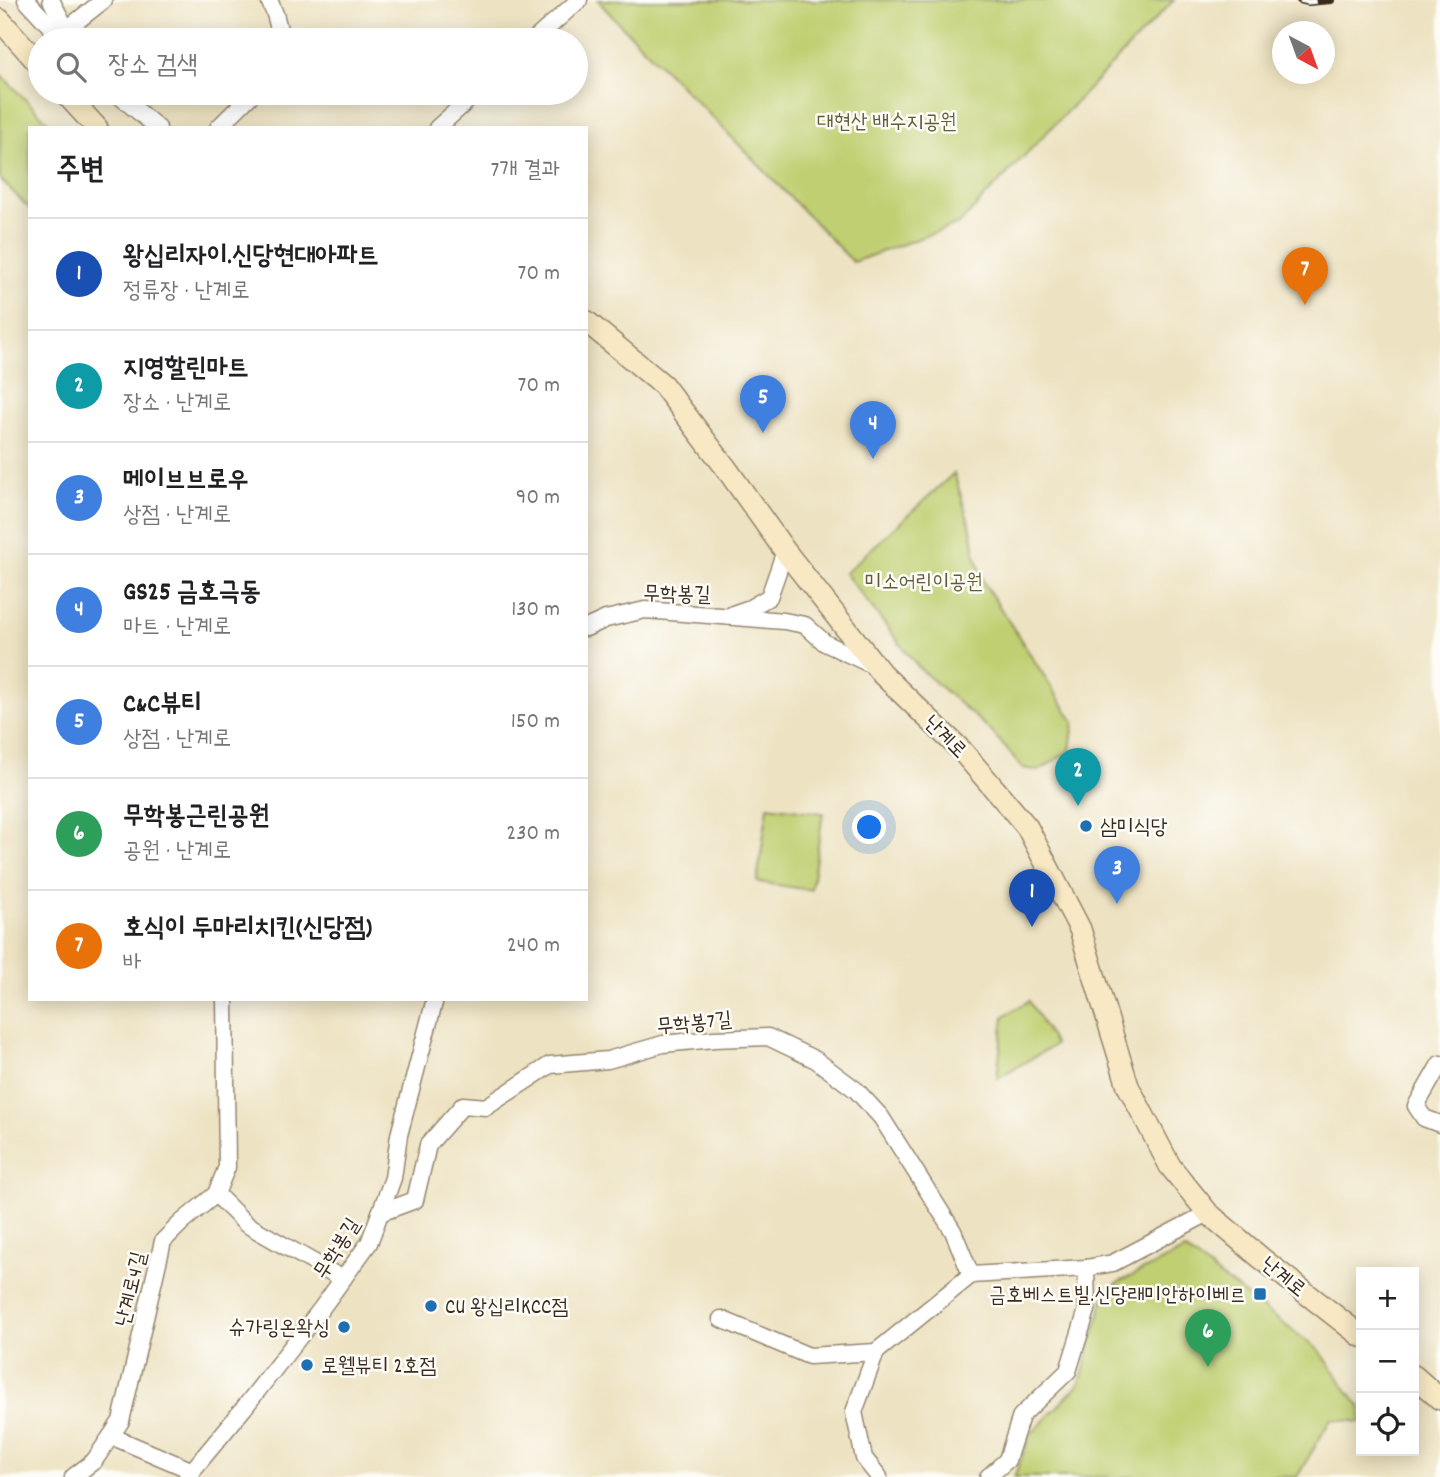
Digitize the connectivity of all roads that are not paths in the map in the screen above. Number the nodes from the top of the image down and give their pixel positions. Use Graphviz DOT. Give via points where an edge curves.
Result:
graph roads {
  1 [pos="26,0"];
  2 [pos="51,0"];
  3 [pos="104,0"];
  4 [pos="269,0"];
  5 [pos="579,0"];
  6 [pos="0,20"];
  7 [pos="58,28"];
  8 [pos="63,28"];
  9 [pos="75,28"];
  10 [pos="279,28"];
  11 [pos="548,28"];
  12 [pos="28,52"];
  13 [pos="76,105"];
  14 [pos="130,105"];
  15 [pos="241,105"];
  16 [pos="463,105"];
  17 [pos="95,126"];
  18 [pos="156,126"];
  19 [pos="220,126"];
  20 [pos="439,126"];
  21 [pos="588,323"];
  22 [pos="785,551"];
  23 [pos="727,616"];
  24 [pos="588,627"];
  25 [pos="876,667"];
  26 [pos="225,1001"];
  27 [pos="434,1001"];
  28 [pos="1440,1064"];
  29 [pos="1440,1124"];
  30 [pos="216,1194"];
  31 [pos="380,1213"];
  32 [pos="1208,1213"];
  33 [pos="1086,1268"];
  34 [pos="971,1276"];
  35 [pos="343,1279"];
  36 [pos="721,1319"];
  37 [pos="1356,1332"];
  38 [pos="876,1352"];
  39 [pos="1419,1380"];
  40 [pos="1440,1399"];
  41 [pos="111,1436"];
  42 [pos="190,1474"];
  43 [pos="73,1477"];
  44 [pos="880,1477"];
  45 [pos="988,1477"];
  1 -- 7 [label="street"];
  2 -- 8 [label="street"];
  3 -- 9 [label="street"];
  4 -- 10 [label="street"];
  5 -- 11 [label="street"];
  6 -- 12 [label="main road"];
  13 -- 17 [label="main road"];
  14 -- 18 [label="street"];
  15 -- 19 [label="street"];
  16 -- 20 [label="street"];
  21 -- 22 [label="main road, 난계로" via="663,385"];
  22 -- 23 [label="street, 무학봉길" via="769,597"];
  22 -- 25 [label="main road, 난계로"];
  23 -- 24 [label="street, 무학봉길" via="645,610"];
  23 -- 25 [label="street, 무학봉길" via="805,625 825,643"];
  25 -- 32 [label="main road, 난계로" via="962,751 1027,827 1080,929 1128,1086 1170,1166"];
  26 -- 30 [label="street" via="227,1167"];
  27 -- 31 [label="street, 무학봉길" via="399,1135 393,1178"];
  28 -- 29 [label="street" via="1416,1106 1424,1118"];
  30 -- 35 [label="street" via="246,1224"];
  30 -- 41 [label="street, 난계로4길" via="163,1241 121,1421"];
  31 -- 34 [label="street, 무학봉7길" via="415,1200 428,1145 463,1105 486,1107 550,1065 608,1060 663,1044 768,1037 816,1060 856,1090 881,1117 953,1231"];
  31 -- 35 [label="street, 무학봉길" via="369,1243"];
  32 -- 33 [label="street" via="1113,1263"];
  32 -- 37 [label="main road, 난계로"];
  33 -- 34 [label="street"];
  33 -- 45 [label="street" via="1087,1310 1068,1371 1021,1416 1007,1460"];
  34 -- 38 [label="street"];
  35 -- 42 [label="street, 무학봉길"];
  36 -- 38 [label="street" via="809,1356"];
  38 -- 44 [label="street" via="854,1412 864,1458"];
  39 -- 40 [label="main road"];
  41 -- 42 [label="street"];
  41 -- 43 [label="street, 난계로4길" via="94,1461"];
}
